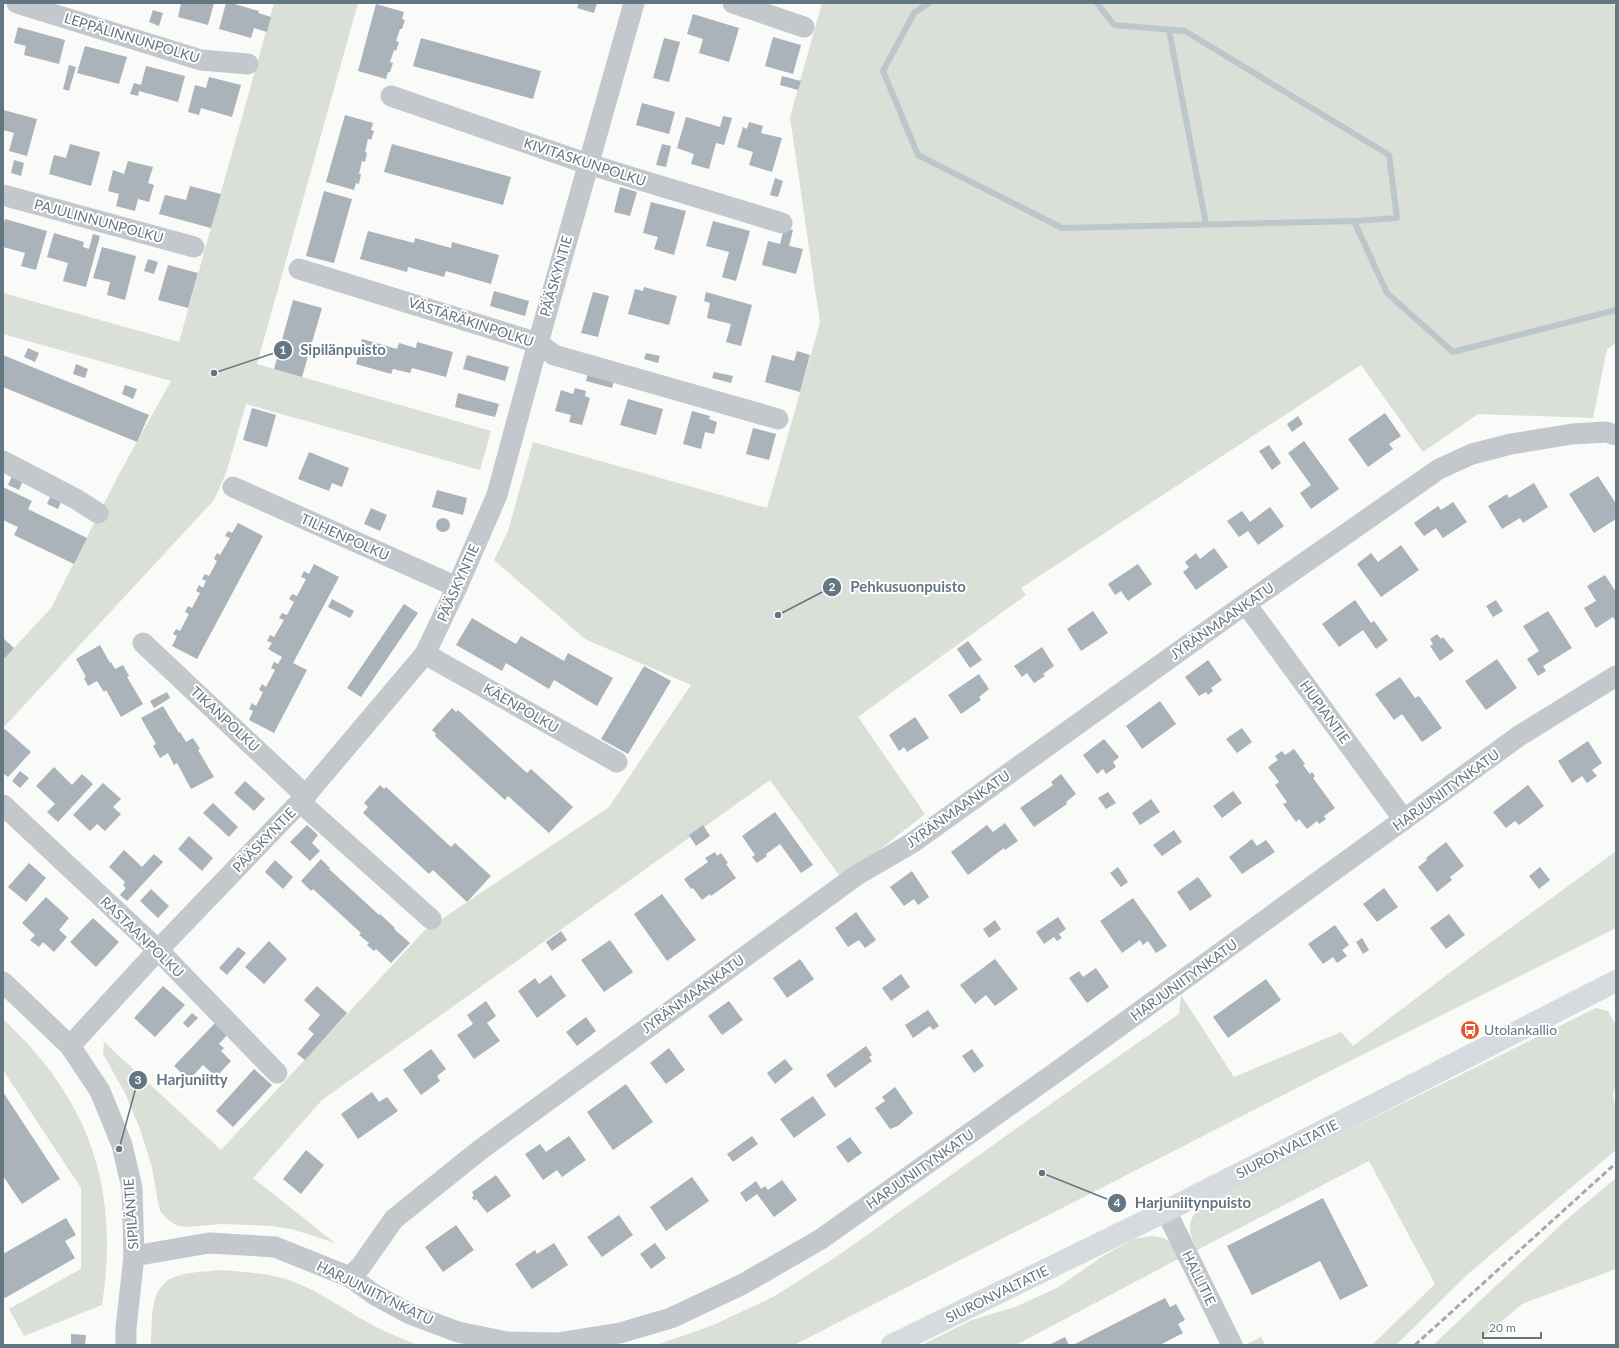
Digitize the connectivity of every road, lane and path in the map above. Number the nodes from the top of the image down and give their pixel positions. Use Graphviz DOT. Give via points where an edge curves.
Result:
graph roads {
  1 [pos="17,3"];
  2 [pos="634,3"];
  3 [pos="733,3"];
  4 [pos="804,27"];
  5 [pos="248,64"];
  6 [pos="390,96"];
  7 [pos="588,164"];
  8 [pos="3,195"];
  9 [pos="782,223"];
  10 [pos="194,247"];
  11 [pos="299,268"];
  12 [pos="538,342"];
  13 [pos="778,419"];
  14 [pos="1616,435"];
  15 [pos="3,461"];
  16 [pos="233,487"];
  17 [pos="98,513"];
  18 [pos="457,587"];
  19 [pos="1246,604"];
  20 [pos="143,643"];
  21 [pos="425,654"];
  22 [pos="1616,676"];
  23 [pos="617,762"];
  24 [pos="303,799"];
  25 [pos="3,805"];
  26 [pos="1404,820"];
  27 [pos="431,919"];
  28 [pos="158,950"];
  29 [pos="1616,981"];
  30 [pos="3,982"];
  31 [pos="70,1046"];
  32 [pos="277,1073"];
  33 [pos="1166,1211"];
  34 [pos="134,1256"];
  35 [pos="350,1277"];
  36 [pos="126,1345"];
  37 [pos="892,1345"];
  38 [pos="1232,1345"];
  1 -- 5 [label="street, LEPPÄLINNUNPOLKU" via="201,60"];
  2 -- 7 [label="street, PÄÄSKYNTIE"];
  3 -- 4 [label="street"];
  6 -- 7 [label="street, KIVITASKUNPOLKU"];
  7 -- 9 [label="street, KIVITASKUNPOLKU"];
  7 -- 12 [label="street, PÄÄSKYNTIE"];
  8 -- 10 [label="street, PAJULINNUNPOLKU"];
  11 -- 12 [label="street, VÄSTÄRÄKINPOLKU"];
  12 -- 13 [label="street, VÄSTÄRÄKINPOLKU" via="554,355"];
  12 -- 18 [label="street, PÄÄSKYNTIE" via="497,495"];
  14 -- 19 [label="street, JYRÄNMAANKATU" via="1606,432 1572,434 1511,444 1472,454 1438,469"];
  15 -- 17 [label="street"];
  16 -- 18 [label="street, TILHENPOLKU"];
  18 -- 21 [label="street, PÄÄSKYNTIE"];
  19 -- 26 [label="street, HUPIANTIE"];
  19 -- 35 [label="street, JYRÄNMAANKATU" via="912,843 857,875 480,1150 394,1219"];
  20 -- 24 [label="street, TIKANPOLKU"];
  21 -- 23 [label="street, KÄENPOLKU"];
  21 -- 24 [label="street, PÄÄSKYNTIE"];
  22 -- 26 [label="street, HARJUNIITYNKATU" via="1519,736"];
  24 -- 27 [label="street, TIKANPOLKU"];
  24 -- 28 [label="street, PÄÄSKYNTIE"];
  25 -- 28 [label="street, RASTAANPOLKU"];
  26 -- 35 [label="street, HARJUNIITYNKATU" via="821,1239 743,1284 671,1318 620,1333 557,1343 508,1342 458,1332 410,1314 375,1295"];
  28 -- 31 [label="street, PÄÄSKYNTIE"];
  28 -- 32 [label="street, RASTAANPOLKU"];
  29 -- 33 [label="main road, SIURONVALTATIE"];
  30 -- 31 [label="street, SIPILÄNTIE"];
  31 -- 34 [label="street, SIPILÄNTIE" via="100,1091 122,1145 132,1188"];
  33 -- 37 [label="main road, SIURONVALTATIE"];
  33 -- 38 [label="street, HALLITIE"];
  34 -- 35 [label="street, HARJUNIITYNKATU" via="209,1243 275,1247"];
  34 -- 36 [label="street, SIPILÄNTIE"];
}
